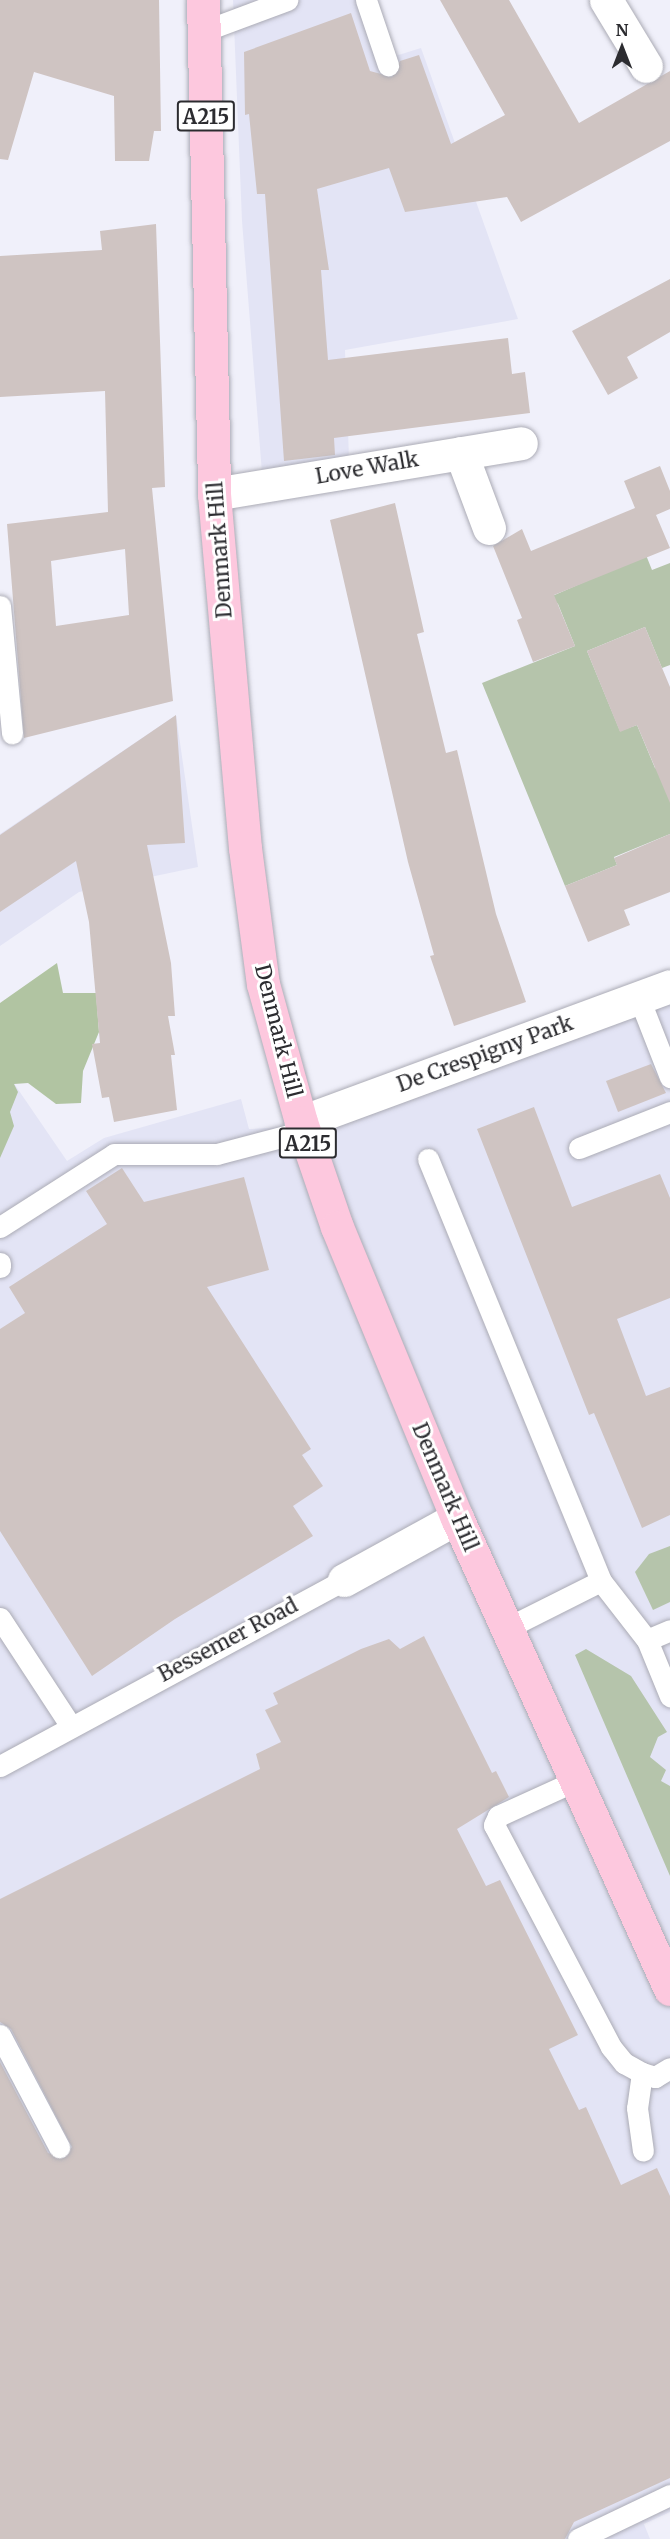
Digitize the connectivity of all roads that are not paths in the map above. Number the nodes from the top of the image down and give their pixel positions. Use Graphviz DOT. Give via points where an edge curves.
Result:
graph roads {
  1 [pos="287,0"];
  2 [pos="366,0"];
  3 [pos="606,0"];
  4 [pos="203,15"];
  5 [pos="388,65"];
  6 [pos="646,66"];
  7 [pos="521,443"];
  8 [pos="460,453"];
  9 [pos="214,494"];
  10 [pos="489,528"];
  11 [pos="0,606"];
  12 [pos="12,733"];
  13 [pos="670,986"];
  14 [pos="639,998"];
  15 [pos="670,1077"];
  16 [pos="670,1112"];
  17 [pos="302,1127"];
  18 [pos="579,1148"];
  19 [pos="429,1159"];
  20 [pos="0,1227"];
  21 [pos="458,1518"];
  22 [pos="344,1580"];
  23 [pos="601,1581"];
  24 [pos="0,1618"];
  25 [pos="507,1628"];
  26 [pos="670,1630"];
  27 [pos="647,1640"];
  28 [pos="670,1696"];
  29 [pos="70,1725"];
  30 [pos="0,1766"];
  31 [pos="577,1780"];
  32 [pos="670,1989"];
  33 [pos="0,2035"];
  34 [pos="670,2068"];
  35 [pos="642,2073"];
  36 [pos="59,2147"];
  37 [pos="643,2151"];
  38 [pos="670,2495"];
  39 [pos="578,2539"];
  1 -- 4 [label="lane"];
  2 -- 5 [label="lane"];
  3 -- 6 [label="street"];
  4 -- 9 [label="main road, Denmark Hill / A215"];
  7 -- 8 [label="street, Love Walk"];
  8 -- 9 [label="street, Love Walk"];
  8 -- 10 [label="street"];
  9 -- 17 [label="main road, Denmark Hill / A215" via="245,848 262,984"];
  11 -- 12 [label="lane"];
  13 -- 14 [label="street, De Crespigny Park"];
  14 -- 15 [label="lane"];
  14 -- 17 [label="street, De Crespigny Park"];
  16 -- 18 [label="lane"];
  17 -- 20 [label="lane" via="217,1154 114,1154"];
  17 -- 21 [label="main road, Denmark Hill / A215" via="337,1227"];
  19 -- 23 [label="lane"];
  21 -- 22 [label="street, Bessemer Road"];
  21 -- 25 [label="main road, Denmark Hill / A215"];
  22 -- 29 [label="lane, Bessemer Road"];
  23 -- 25 [label="lane"];
  23 -- 27 [label="lane"];
  24 -- 29 [label="lane"];
  25 -- 31 [label="main road, Denmark Hill / A215"];
  26 -- 27 [label="lane"];
  27 -- 28 [label="lane"];
  29 -- 30 [label="lane, Bessemer Road"];
  31 -- 32 [label="main road, Denmark Hill / A215"];
  31 -- 35 [label="lane" via="498,1816 494,1826 611,2047 624,2063"];
  33 -- 36 [label="lane"];
  34 -- 35 [label="lane" via="655,2077"];
  35 -- 37 [label="lane" via="637,2108"];
  38 -- 39 [label="lane"];
}
